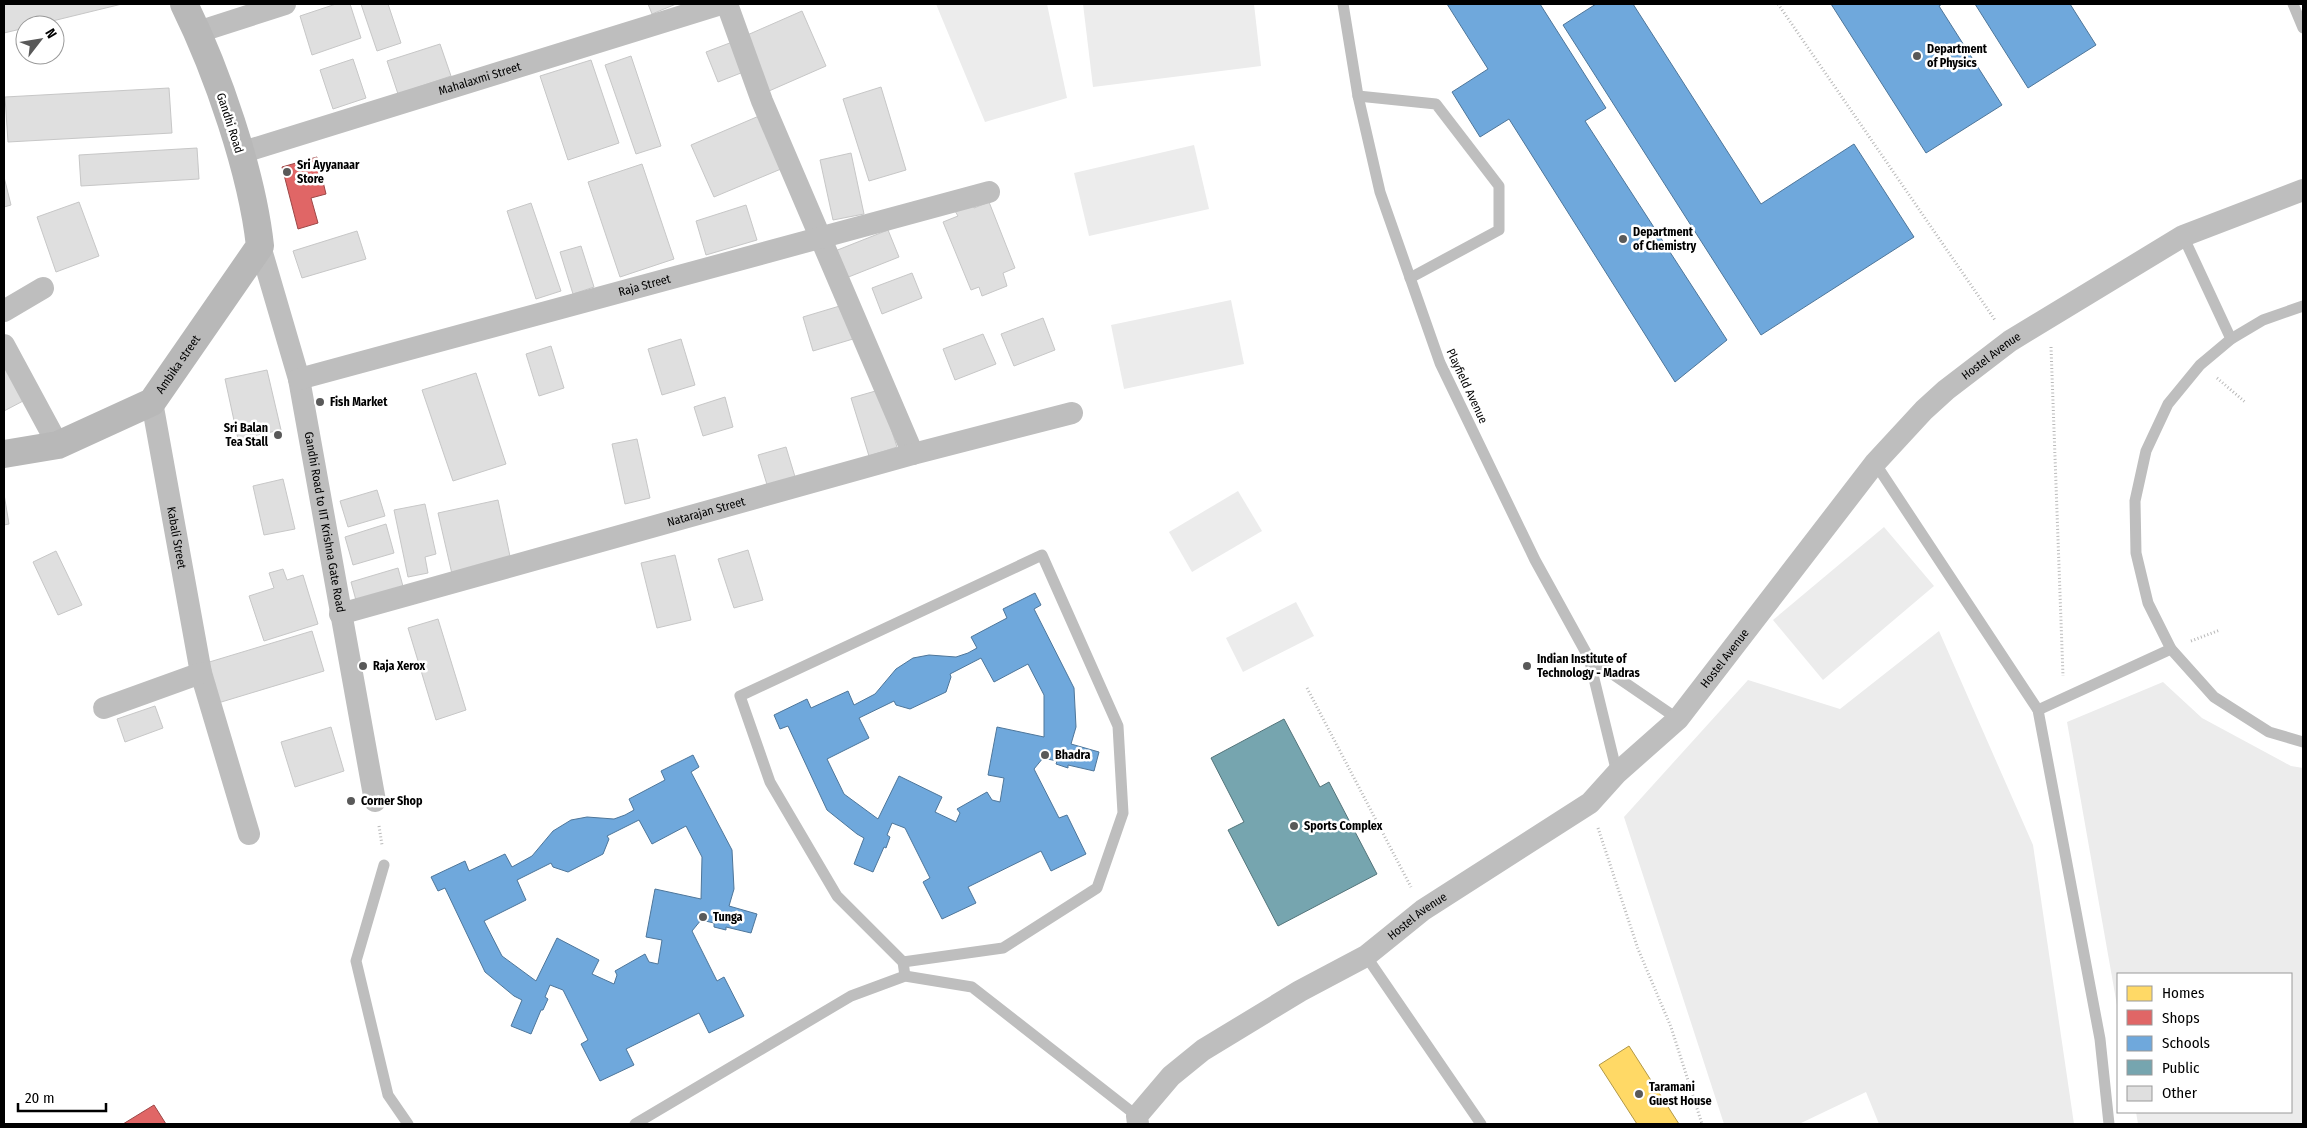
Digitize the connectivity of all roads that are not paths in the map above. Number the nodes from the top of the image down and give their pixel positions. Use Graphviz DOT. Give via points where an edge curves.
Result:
graph roads {
  1 [pos="184,4"];
  2 [pos="285,4"];
  3 [pos="721,4"];
  4 [pos="727,4"];
  5 [pos="1343,4"];
  6 [pos="2293,4"];
  7 [pos="2303,28"];
  8 [pos="198,32"];
  9 [pos="1358,96"];
  10 [pos="240,153"];
  11 [pos="2303,190"];
  12 [pos="989,192"];
  13 [pos="2184,236"];
  14 [pos="820,237"];
  15 [pos="260,246"];
  16 [pos="1410,278"];
  17 [pos="43,288"];
  18 [pos="2303,306"];
  19 [pos="4,311"];
  20 [pos="2231,339"];
  21 [pos="4,345"];
  22 [pos="299,379"];
  23 [pos="152,402"];
  24 [pos="1072,413"];
  25 [pos="58,445"];
  26 [pos="4,454"];
  27 [pos="913,454"];
  28 [pos="1876,462"];
  29 [pos="340,614"];
  30 [pos="2171,649"];
  31 [pos="1589,658"];
  32 [pos="201,673"];
  33 [pos="104,708"];
  34 [pos="2038,710"];
  35 [pos="1678,718"];
  36 [pos="2303,742"];
  37 [pos="1617,773"];
  38 [pos="375,801"];
  39 [pos="248,834"];
  40 [pos="384,866"];
  41 [pos="1366,956"];
  42 [pos="903,962"];
  43 [pos="905,976"];
  44 [pos="1138,1120"];
  45 [pos="408,1124"];
  46 [pos="635,1124"];
  47 [pos="1481,1124"];
  48 [pos="2108,1124"];
  1 -- 8 [label="street, Gandhi Road"];
  2 -- 8 [label="street"];
  3 -- 10 [label="street, Mahalaxmi Street"];
  4 -- 14 [label="street" via="762,101"];
  5 -- 9 [label="lane, Playfield Avenue"];
  6 -- 7 [label="lane"];
  8 -- 10 [label="street, Gandhi Road"];
  9 -- 16 [label="lane, Playfield Avenue" via="1380,192"];
  9 -- 16 [label="lane" via="1436,104 1499,186 1498,230"];
  10 -- 15 [label="street, Gandhi Road"];
  11 -- 13 [label="street, Hostel Avenue"];
  12 -- 14 [label="street, Raja Street"];
  13 -- 20 [label="lane"];
  13 -- 28 [label="street, Hostel Avenue" via="2010,341 1924,410"];
  14 -- 22 [label="street, Raja Street"];
  14 -- 27 [label="street"];
  15 -- 22 [label="street, Gandhi Road to IIT Krishna Gate Road"];
  15 -- 23 [label="street, Ambika street"];
  16 -- 31 [label="lane, Playfield Avenue" via="1440,363 1535,560"];
  17 -- 19 [label="street"];
  18 -- 20 [label="lane" via="2263,320"];
  20 -- 30 [label="lane" via="2200,364 2168,404 2146,451 2135,501 2136,553 2148,603"];
  21 -- 25 [label="street"];
  22 -- 29 [label="street, Gandhi Road to IIT Krishna Gate Road"];
  23 -- 25 [label="street, Ambika street"];
  23 -- 32 [label="street, Kabali Street"];
  24 -- 27 [label="street, Natarajan Street"];
  25 -- 26 [label="street, Ambika street"];
  27 -- 29 [label="street, Natarajan Street"];
  28 -- 34 [label="lane"];
  28 -- 35 [label="street, Hostel Avenue"];
  29 -- 38 [label="street, Gandhi Road to IIT Krishna Gate Road"];
  30 -- 34 [label="lane"];
  30 -- 36 [label="lane" via="2214,697 2269,732"];
  31 -- 35 [label="lane, Playfield Avenue"];
  31 -- 37 [label="lane"];
  32 -- 33 [label="street"];
  32 -- 39 [label="street, Kabali Street"];
  34 -- 48 [label="lane" via="2100,1039"];
  35 -- 37 [label="street, Hostel Avenue"];
  37 -- 41 [label="street, Hostel Avenue" via="1590,803 1423,910"];
  40 -- 45 [label="lane" via="356,961 388,1095"];
  41 -- 44 [label="street, Hostel Avenue" via="1300,991 1203,1050 1171,1076"];
  41 -- 47 [label="lane"];
  42 -- 42 [label="lane" via="1003,948 1097,888 1123,813 1118,726 1042,555 740,696 770,782 837,896"];
  42 -- 43 [label="lane"];
  43 -- 44 [label="lane" via="972,987"];
  43 -- 46 [label="lane" via="851,996"];
}
